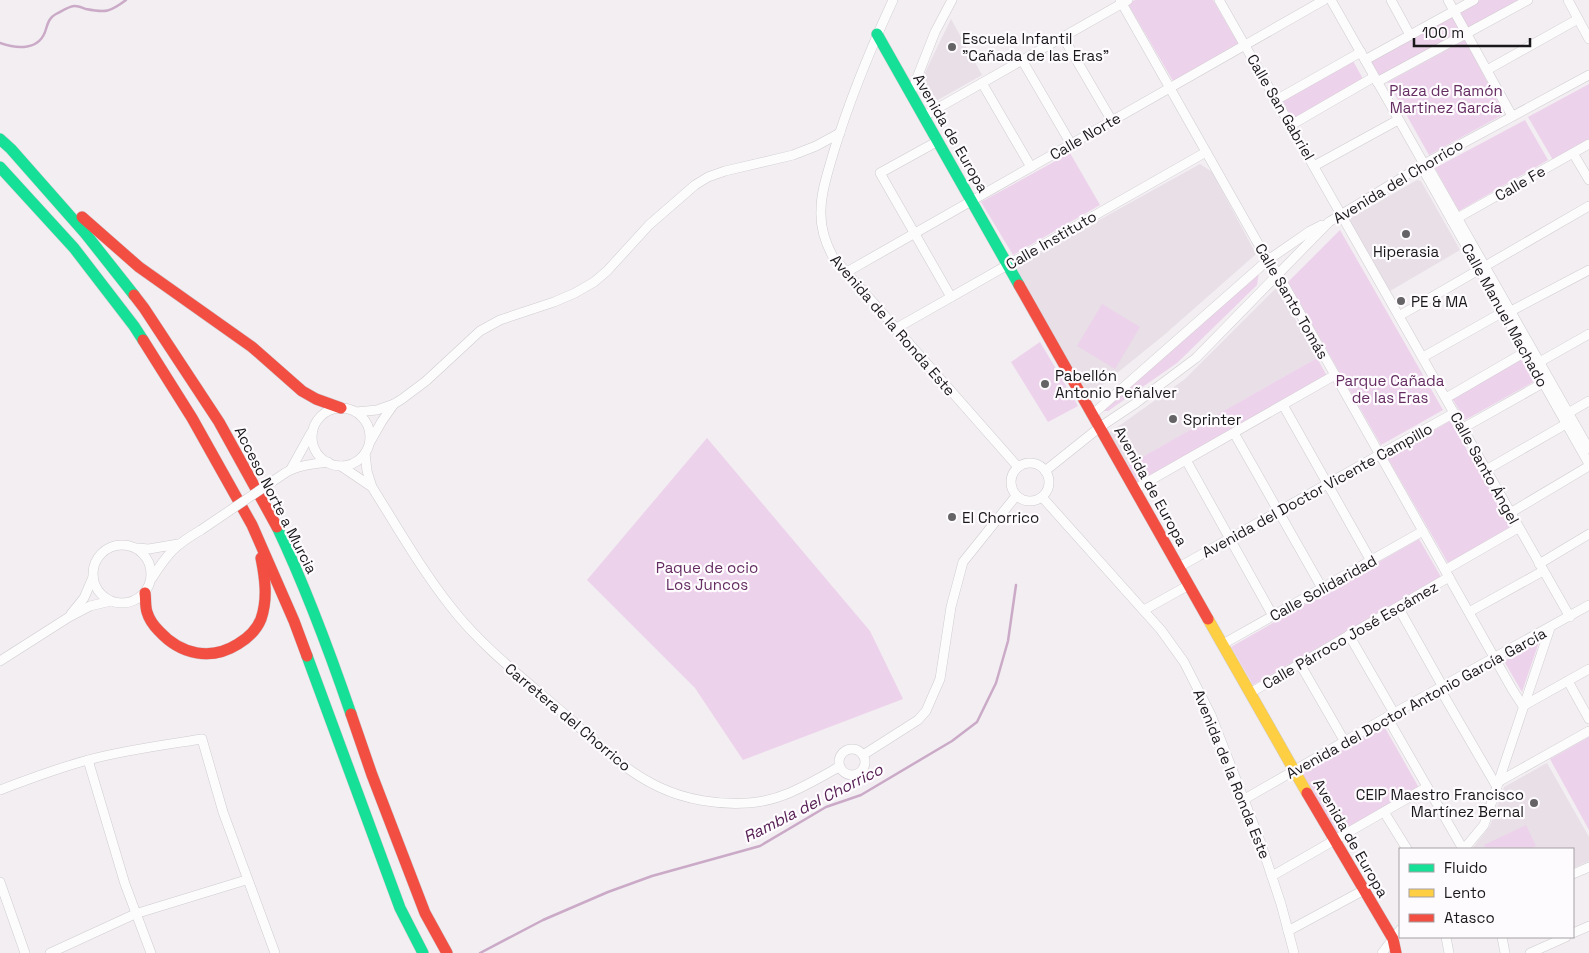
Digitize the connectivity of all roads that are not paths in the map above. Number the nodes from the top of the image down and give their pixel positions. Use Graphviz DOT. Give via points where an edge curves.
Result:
graph roads {
  1 [pos="893,0"];
  2 [pos="952,0"];
  3 [pos="1220,0"];
  4 [pos="1390,0"];
  5 [pos="1448,0"];
  6 [pos="1474,0"];
  7 [pos="1528,0"];
  8 [pos="1568,0"];
  9 [pos="1123,1"];
  10 [pos="1332,1"];
  11 [pos="1454,11"];
  12 [pos="1578,19"];
  13 [pos="877,34"];
  14 [pos="1467,34"];
  15 [pos="1410,35"];
  16 [pos="1063,37"];
  17 [pos="1589,39"];
  18 [pos="1245,45"];
  19 [pos="1363,56"];
  20 [pos="1022,60"];
  21 [pos="1486,70"];
  22 [pos="1589,75"];
  23 [pos="1376,80"];
  24 [pos="982,83"];
  25 [pos="1170,88"];
  26 [pos="911,93"];
  27 [pos="1276,100"];
  28 [pos="924,116"];
  29 [pos="1512,116"];
  30 [pos="1398,120"];
  31 [pos="1112,121"];
  32 [pos="1291,125"];
  33 [pos="840,133"];
  34 [pos="0,139"];
  35 [pos="938,141"];
  36 [pos="1071,144"];
  37 [pos="1589,144"];
  38 [pos="1206,152"];
  39 [pos="1573,153"];
  40 [pos="1423,165"];
  41 [pos="1314,166"];
  42 [pos="1031,167"];
  43 [pos="1,168"];
  44 [pos="1589,180"];
  45 [pos="972,201"];
  46 [pos="1589,206"];
  47 [pos="63,208"];
  48 [pos="1342,214"];
  49 [pos="1455,220"];
  50 [pos="1329,222"];
  51 [pos="915,233"];
  52 [pos="1268,260"];
  53 [pos="1008,264"];
  54 [pos="1482,268"];
  55 [pos="1589,270"];
  56 [pos="845,273"];
  57 [pos="1278,274"];
  58 [pos="951,297"];
  59 [pos="1507,312"];
  60 [pos="1399,316"];
  61 [pos="895,329"];
  62 [pos="1589,334"];
  63 [pos="1526,352"];
  64 [pos="1423,358"];
  65 [pos="1536,364"];
  66 [pos="1335,375"];
  67 [pos="1543,383"];
  68 [pos="1446,398"];
  69 [pos="1589,401"];
  70 [pos="394,404"];
  71 [pos="1283,405"];
  72 [pos="341,408"];
  73 [pos="356,412"];
  74 [pos="1454,413"];
  75 [pos="1093,414"];
  76 [pos="1566,418"];
  77 [pos="1100,427"];
  78 [pos="1462,428"];
  79 [pos="313,431"];
  80 [pos="1234,432"];
  81 [pos="370,443"];
  82 [pos="1589,450"];
  83 [pos="365,453"];
  84 [pos="1380,455"];
  85 [pos="1186,460"];
  86 [pos="328,462"];
  87 [pos="1589,465"];
  88 [pos="341,466"];
  89 [pos="1018,467"];
  90 [pos="1486,470"];
  91 [pos="288,471"];
  92 [pos="1045,471"];
  93 [pos="1328,484"];
  94 [pos="372,487"];
  95 [pos="1135,489"];
  96 [pos="1016,496"];
  97 [pos="1042,497"];
  98 [pos="1279,512"];
  99 [pos="1510,513"];
  100 [pos="252,525"];
  101 [pos="1518,528"];
  102 [pos="1423,531"];
  103 [pos="1589,534"];
  104 [pos="1231,539"];
  105 [pos="178,544"];
  106 [pos="137,548"];
  107 [pos="1371,561"];
  108 [pos="1179,567"];
  109 [pos="1541,567"];
  110 [pos="1447,574"];
  111 [pos="93,577"];
  112 [pos="151,579"];
  113 [pos="1189,584"];
  114 [pos="1322,588"];
  115 [pos="145,592"];
  116 [pos="111,601"];
  117 [pos="1589,605"];
  118 [pos="1398,607"];
  119 [pos="1144,610"];
  120 [pos="1469,612"];
  121 [pos="1273,616"];
  122 [pos="1570,616"];
  123 [pos="69,617"];
  124 [pos="1550,628"];
  125 [pos="1349,635"];
  126 [pos="1223,644"];
  127 [pos="1495,659"];
  128 [pos="0,661"];
  129 [pos="1300,664"];
  130 [pos="1589,670"];
  131 [pos="1568,681"];
  132 [pos="1441,688"];
  133 [pos="1250,693"];
  134 [pos="1523,706"];
  135 [pos="1391,715"];
  136 [pos="1589,720"];
  137 [pos="1589,730"];
  138 [pos="1345,742"];
  139 [pos="863,755"];
  140 [pos="88,760"];
  141 [pos="839,767"];
  142 [pos="1294,771"];
  143 [pos="1498,785"];
  144 [pos="1427,787"];
  145 [pos="0,790"];
  146 [pos="1243,800"];
  147 [pos="1384,812"];
  148 [pos="1335,840"];
  149 [pos="1406,848"];
  150 [pos="1463,848"];
  151 [pos="1465,848"];
  152 [pos="1589,867"];
  153 [pos="1574,874"];
  154 [pos="1272,876"];
  155 [pos="246,880"];
  156 [pos="0,882"];
  157 [pos="1364,890"];
  158 [pos="135,914"];
  159 [pos="1589,926"];
  160 [pos="1288,931"];
  161 [pos="1399,931"];
  162 [pos="1574,934"];
  163 [pos="1446,938"];
  164 [pos="1502,938"];
  165 [pos="1565,938"];
  166 [pos="1393,939"];
  167 [pos="1549,949"];
  168 [pos="25,953"];
  169 [pos="50,953"];
  170 [pos="151,953"];
  171 [pos="275,953"];
  172 [pos="423,953"];
  173 [pos="447,953"];
  174 [pos="1294,953"];
  175 [pos="1382,953"];
  176 [pos="1396,953"];
  177 [pos="1449,953"];
  178 [pos="1505,953"];
  179 [pos="1530,953"];
  1 -- 13 [label="street, Avenida de la Ronda Este"];
  2 -- 26 [label="street" via="935,32"];
  3 -- 18 [label="street, Calle San Gabriel"];
  4 -- 15 [label="street"];
  5 -- 11 [label="street"];
  6 -- 11 [label="street"];
  7 -- 14 [label="street"];
  8 -- 12 [label="street"];
  9 -- 16 [label="street"];
  9 -- 25 [label="street, Calle Santo Tomás"];
  10 -- 18 [label="street, Calle Norte"];
  10 -- 19 [label="street, Calle Manuel Machado"];
  11 -- 14 [label="street"];
  11 -- 15 [label="street"];
  12 -- 17 [label="street"];
  12 -- 21 [label="street"];
  13 -- 26 [label="main road, Avenida de Europa"];
  13 -- 33 [label="street, Avenida de la Ronda Este"];
  14 -- 21 [label="street"];
  14 -- 23 [label="street"];
  15 -- 19 [label="street"];
  16 -- 20 [label="street"];
  16 -- 31 [label="street"];
  18 -- 25 [label="street, Calle Norte"];
  18 -- 27 [label="street, Calle San Gabriel"];
  19 -- 23 [label="street, Calle Manuel Machado"];
  19 -- 27 [label="street"];
  20 -- 24 [label="street"];
  20 -- 36 [label="street"];
  21 -- 29 [label="street"];
  22 -- 29 [label="street, Avenida del Chorrico"];
  23 -- 30 [label="street, Calle Manuel Machado"];
  23 -- 32 [label="street"];
  24 -- 28 [label="street"];
  24 -- 42 [label="street"];
  25 -- 31 [label="street, Calle Norte"];
  25 -- 38 [label="street, Calle Santo Tomás"];
  26 -- 28 [label="main road, Avenida de Europa"];
  27 -- 32 [label="street, Calle San Gabriel"];
  28 -- 35 [label="main road, Avenida de Europa"];
  29 -- 40 [label="street, Avenida del Chorrico"];
  30 -- 40 [label="street, Calle Manuel Machado"];
  30 -- 41 [label="street"];
  31 -- 36 [label="street, Calle Norte"];
  32 -- 41 [label="street, Calle San Gabriel"];
  33 -- 56 [label="street, Avenida de la Ronda Este" via="822,195 821,211 826,245"];
  33 -- 70 [label="street" via="793,154 708,177 649,224 607,272 594,282 576,293 500,320 480,331 426,381"];
  34 -- 47 [label="main road, Acceso Norte a Murcia"];
  35 -- 45 [label="main road, Avenida de Europa"];
  35 -- 51 [label="street" via="880,173"];
  36 -- 42 [label="street, Calle Norte"];
  37 -- 39 [label="street, Calle Fe"];
  38 -- 52 [label="street, Calle Santo Tomás"];
  38 -- 53 [label="street, Calle Instituto"];
  39 -- 44 [label="street"];
  39 -- 49 [label="street, Calle Fe"];
  40 -- 48 [label="street, Avenida del Chorrico"];
  40 -- 49 [label="street, Calle Manuel Machado"];
  41 -- 48 [label="street, Calle San Gabriel"];
  42 -- 45 [label="street, Calle Norte"];
  43 -- 100 [label="main road" via="74,248 134,326 187,410"];
  45 -- 51 [label="street, Calle Norte"];
  45 -- 53 [label="main road, Avenida de Europa"];
  46 -- 54 [label="street"];
  47 -- 72 [label="main road" via="82,217 139,267 252,347 309,396"];
  47 -- 173 [label="main road, Acceso Norte a Murcia" via="112,266 172,348 277,527 326,641 372,775 425,913"];
  48 -- 50 [label="street, Avenida del Chorrico"];
  48 -- 60 [label="street, Calle Santo Ángel"];
  49 -- 54 [label="street, Calle Manuel Machado"];
  50 -- 52 [label="street"];
  50 -- 57 [label="street, Avenida del Chorrico"];
  51 -- 56 [label="street, Calle Norte"];
  51 -- 58 [label="street"];
  52 -- 57 [label="street, Calle Santo Tomás"];
  52 -- 75 [label="street"];
  53 -- 58 [label="street, Calle Instituto"];
  53 -- 75 [label="main road, Avenida de Europa"];
  54 -- 59 [label="street, Calle Manuel Machado"];
  54 -- 60 [label="street"];
  55 -- 59 [label="street"];
  56 -- 61 [label="street, Avenida de la Ronda Este"];
  57 -- 66 [label="street, Calle Santo Tomás"];
  57 -- 77 [label="street, Avenida del Chorrico" via="1196,358"];
  58 -- 61 [label="street, Calle Instituto"];
  59 -- 63 [label="street, Calle Manuel Machado"];
  59 -- 64 [label="street"];
  59 -- 65 [label="street, Calle Manuel Machado"];
  60 -- 64 [label="street, Calle Santo Ángel"];
  61 -- 89 [label="street, Avenida de la Ronda Este"];
  62 -- 65 [label="street"];
  63 -- 65 [label="street, Calle Manuel Machado"];
  63 -- 68 [label="street"];
  64 -- 68 [label="street, Calle Santo Ángel"];
  65 -- 67 [label="street, Calle Manuel Machado"];
  65 -- 76 [label="street, Calle Manuel Machado"];
  66 -- 71 [label="street"];
  66 -- 84 [label="street, Calle Santo Tomás"];
  67 -- 76 [label="street, Calle Manuel Machado"];
  67 -- 78 [label="street"];
  68 -- 74 [label="street, Calle Santo Ángel"];
  69 -- 76 [label="street"];
  70 -- 73 [label="street"];
  70 -- 81 [label="street"];
  71 -- 80 [label="street"];
  71 -- 93 [label="street"];
  72 -- 73 [label="street"];
  72 -- 79 [label="street" via="323,414"];
  73 -- 81 [label="street" via="368,425"];
  74 -- 78 [label="street, Calle Santo Ángel"];
  74 -- 84 [label="street, Avenida del Doctor Vicente Campillo"];
  75 -- 77 [label="main road, Avenida de Europa"];
  76 -- 82 [label="street, Calle Manuel Machado"];
  76 -- 87 [label="street, Calle Manuel Machado"];
  76 -- 90 [label="street"];
  77 -- 92 [label="street, Avenida del Chorrico"];
  77 -- 95 [label="main road, Avenida de Europa"];
  78 -- 90 [label="street, Calle Santo Ángel"];
  79 -- 86 [label="street" via="315,449"];
  79 -- 91 [label="street"];
  80 -- 85 [label="street"];
  80 -- 98 [label="street"];
  81 -- 83 [label="street"];
  83 -- 88 [label="street" via="358,460"];
  83 -- 94 [label="street, Carretera del Chorrico"];
  84 -- 93 [label="street, Avenida del Doctor Vicente Campillo"];
  84 -- 102 [label="street, Calle Santo Tomás"];
  85 -- 95 [label="street"];
  85 -- 104 [label="street"];
  86 -- 88 [label="street"];
  86 -- 91 [label="street"];
  87 -- 99 [label="street"];
  88 -- 94 [label="street, Carretera del Chorrico"];
  89 -- 92 [label="street" via="1029,463 1041,466"];
  89 -- 96 [label="street" via="1010,484"];
  90 -- 99 [label="street, Calle Santo Ángel"];
  91 -- 105 [label="street, bridge"];
  92 -- 97 [label="street" via="1049,481"];
  93 -- 98 [label="street, Avenida del Doctor Vicente Campillo"];
  93 -- 107 [label="street"];
  94 -- 141 [label="street, Carretera del Chorrico" via="436,587 468,628 612,756 644,780 699,800 751,803 790,793"];
  95 -- 108 [label="main road, Avenida de Europa"];
  96 -- 97 [label="street" via="1032,501"];
  96 -- 139 [label="street" via="963,562 951,606 940,680 926,711 918,720"];
  97 -- 119 [label="street, Avenida de la Ronda Este"];
  98 -- 104 [label="street, Avenida del Doctor Vicente Campillo"];
  98 -- 114 [label="street"];
  99 -- 101 [label="street, Calle Santo Ángel"];
  100 -- 115 [label="main road" via="263,568 265,600 259,623 235,646 211,654 188,652 168,642 147,613"];
  100 -- 172 [label="main road" via="294,621 400,908"];
  101 -- 109 [label="street, Calle Santo Ángel"];
  101 -- 110 [label="street, Calle Párroco José Escámez"];
  102 -- 107 [label="street, Calle Solidaridad"];
  102 -- 110 [label="street, Calle Santo Tomás"];
  103 -- 109 [label="street"];
  104 -- 108 [label="street, Avenida del Doctor Vicente Campillo"];
  104 -- 121 [label="street"];
  105 -- 106 [label="street"];
  105 -- 112 [label="street"];
  106 -- 111 [label="street" via="119,545 102,552"];
  106 -- 112 [label="street" via="149,561"];
  107 -- 114 [label="street, Calle Solidaridad"];
  108 -- 113 [label="main road, Avenida de Europa"];
  109 -- 120 [label="street"];
  109 -- 122 [label="street, Calle Santo Ángel"];
  110 -- 118 [label="street, Calle Párroco José Escámez"];
  110 -- 120 [label="street, Calle Santo Tomás"];
  111 -- 116 [label="street" via="99,592"];
  111 -- 123 [label="street" via="84,598"];
  112 -- 115 [label="street"];
  113 -- 119 [label="street"];
  113 -- 126 [label="main road, Avenida de Europa"];
  114 -- 121 [label="street, Calle Solidaridad"];
  115 -- 116 [label="street" via="129,602"];
  116 -- 123 [label="street" via="90,606"];
  117 -- 122 [label="street, Avenida del Doctor Antonio García García"];
  118 -- 125 [label="street, Calle Párroco José Escámez"];
  118 -- 132 [label="street"];
  119 -- 146 [label="street, Avenida de la Ronda Este" via="1184,662 1211,716"];
  120 -- 127 [label="street, Calle Santo Tomás"];
  121 -- 126 [label="street, Calle Solidaridad"];
  122 -- 124 [label="street, Avenida del Doctor Antonio García García"];
  123 -- 128 [label="street"];
  124 -- 127 [label="street, Avenida del Doctor Antonio García García"];
  124 -- 134 [label="street"];
  125 -- 129 [label="street, Calle Párroco José Escámez"];
  125 -- 135 [label="street"];
  126 -- 133 [label="main road, Avenida de Europa"];
  127 -- 132 [label="street, Avenida del Doctor Antonio García García"];
  127 -- 134 [label="street, Calle Santo Tomás"];
  129 -- 133 [label="street, Calle Párroco José Escámez"];
  129 -- 138 [label="street"];
  130 -- 131 [label="street"];
  131 -- 134 [label="street"];
  131 -- 136 [label="street"];
  132 -- 135 [label="street, Avenida del Doctor Antonio García García"];
  132 -- 143 [label="street"];
  133 -- 142 [label="main road, Avenida de Europa"];
  134 -- 143 [label="street"];
  135 -- 138 [label="street, Avenida del Doctor Antonio García García"];
  135 -- 144 [label="street"];
  137 -- 143 [label="street"];
  138 -- 142 [label="street, Avenida del Doctor Antonio García García"];
  139 -- 141 [label="street" via="857,750 846,750 839,757"];
  139 -- 141 [label="street" via="865,766 857,774 846,774"];
  140 -- 145 [label="street"];
  140 -- 155 [label="street" via="202,739"];
  140 -- 158 [label="street"];
  142 -- 146 [label="street, Avenida del Doctor Antonio García García"];
  142 -- 148 [label="main road, Avenida de Europa"];
  143 -- 151 [label="street" via="1484,825"];
  144 -- 147 [label="street"];
  144 -- 150 [label="street"];
  146 -- 154 [label="street, Avenida de la Ronda Este"];
  147 -- 148 [label="street"];
  147 -- 149 [label="street"];
  148 -- 154 [label="street"];
  148 -- 157 [label="main road, Avenida de Europa"];
  152 -- 153 [label="street"];
  154 -- 160 [label="street, Avenida de la Ronda Este"];
  155 -- 158 [label="street"];
  155 -- 171 [label="street"];
  156 -- 168 [label="street"];
  157 -- 160 [label="street"];
  157 -- 166 [label="main road, Avenida de Europa"];
  158 -- 169 [label="street"];
  158 -- 170 [label="street"];
  159 -- 162 [label="street"];
  160 -- 174 [label="street, Avenida de la Ronda Este"];
  161 -- 166 [label="street"];
  163 -- 177 [label="street"];
  164 -- 178 [label="street"];
  165 -- 167 [label="street"];
  166 -- 175 [label="street"];
  166 -- 176 [label="main road, Avenida de Europa"];
  167 -- 179 [label="street"];
}
